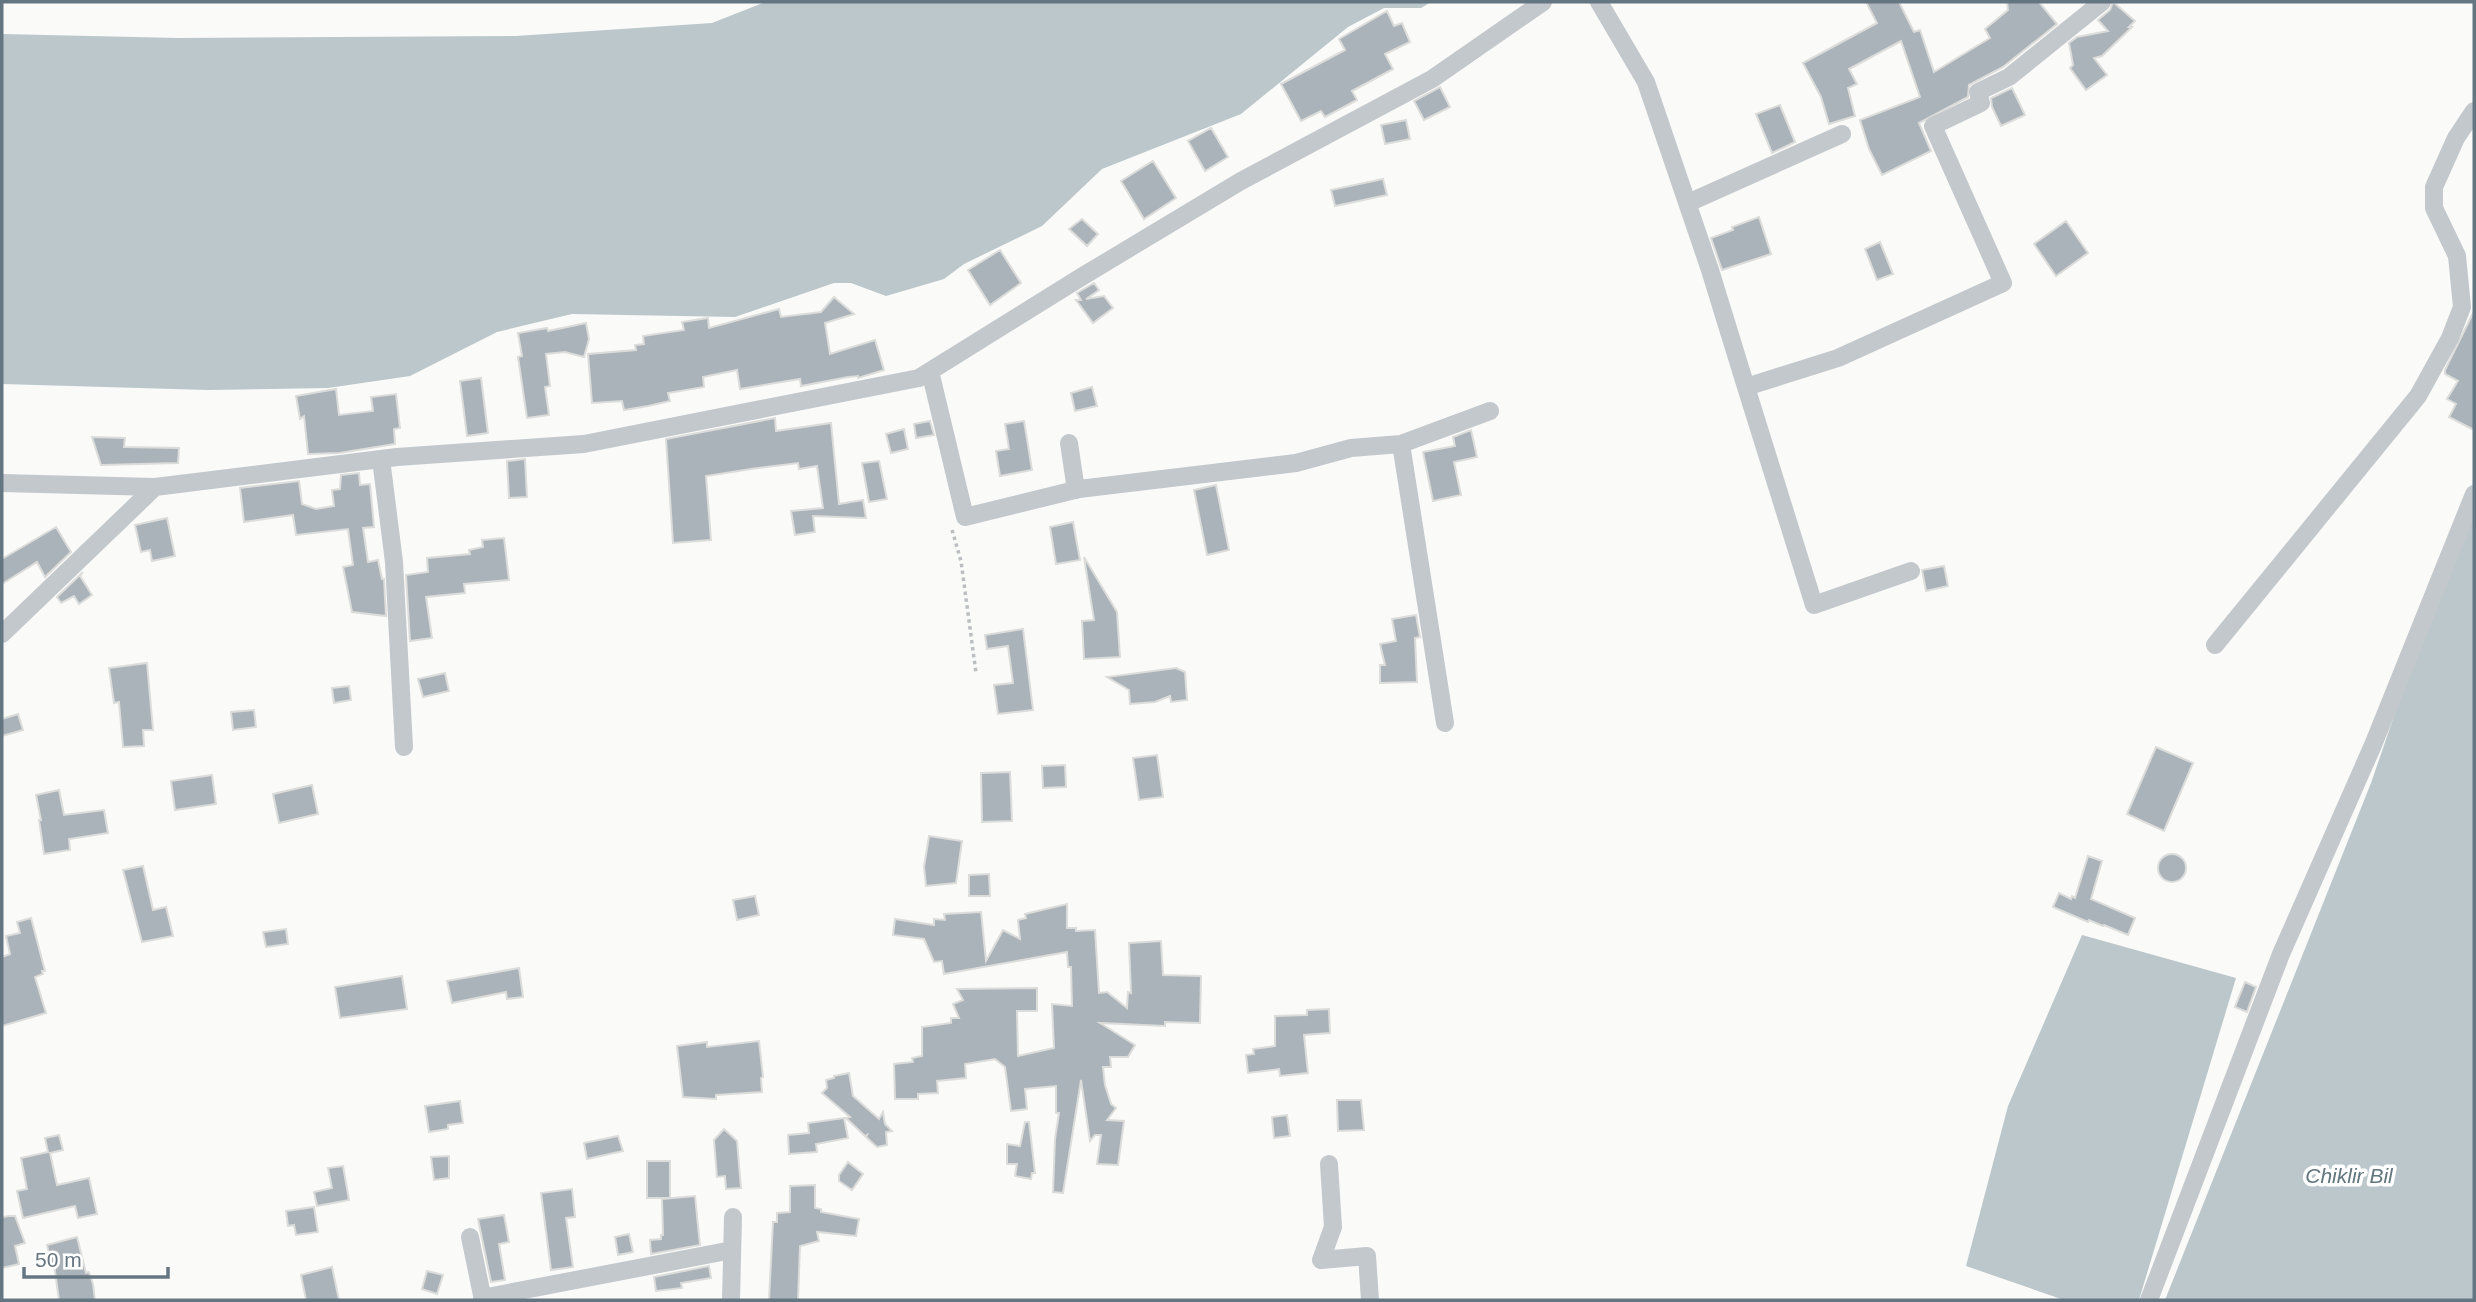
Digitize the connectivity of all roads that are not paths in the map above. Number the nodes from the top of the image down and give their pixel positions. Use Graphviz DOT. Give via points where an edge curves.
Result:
graph roads {
  1 [pos="1544,2"];
  2 [pos="1600,2"];
  3 [pos="2102,2"];
  4 [pos="2474,111"];
  5 [pos="1842,134"];
  6 [pos="1688,203"];
  7 [pos="930,371"];
  8 [pos="1746,387"];
  9 [pos="1490,411"];
  10 [pos="1069,443"];
  11 [pos="1401,444"];
  12 [pos="381,459"];
  13 [pos="2,483"];
  14 [pos="155,487"];
  15 [pos="1076,490"];
  16 [pos="2474,494"];
  17 [pos="1911,571"];
  18 [pos="2,634"];
  19 [pos="2215,645"];
  20 [pos="1445,723"];
  21 [pos="404,747"];
  22 [pos="1329,1164"];
  23 [pos="733,1217"];
  24 [pos="470,1237"];
  25 [pos="732,1250"];
  26 [pos="482,1299"];
  27 [pos="731,1300"];
  28 [pos="1370,1300"];
  29 [pos="2149,1300"];
  1 -- 7 [label="street" via="1432,79 1241,181"];
  2 -- 6 [label="street" via="1646,82"];
  3 -- 8 [label="street" via="2009,77 1978,92 1981,103 1933,126 2003,283 1838,358"];
  4 -- 19 [label="street" via="2434,187 2434,208 2457,256 2462,307 2450,338 2418,396"];
  5 -- 6 [label="street"];
  6 -- 8 [label="street"];
  7 -- 12 [label="street" via="919,378 584,444"];
  7 -- 15 [label="street" via="965,517"];
  8 -- 17 [label="street" via="1814,605"];
  9 -- 11 [label="street"];
  10 -- 15 [label="street"];
  11 -- 15 [label="street" via="1351,449 1296,463"];
  11 -- 20 [label="street"];
  12 -- 14 [label="street"];
  12 -- 21 [label="street" via="394,562"];
  13 -- 14 [label="street"];
  14 -- 18 [label="street"];
  16 -- 29 [label="street" via="2373,745 2281,954"];
  22 -- 28 [label="street" via="1334,1227 1321,1260 1367,1256"];
  23 -- 25 [label="street"];
  24 -- 26 [label="street"];
  25 -- 26 [label="street"];
  25 -- 27 [label="street"];
}
